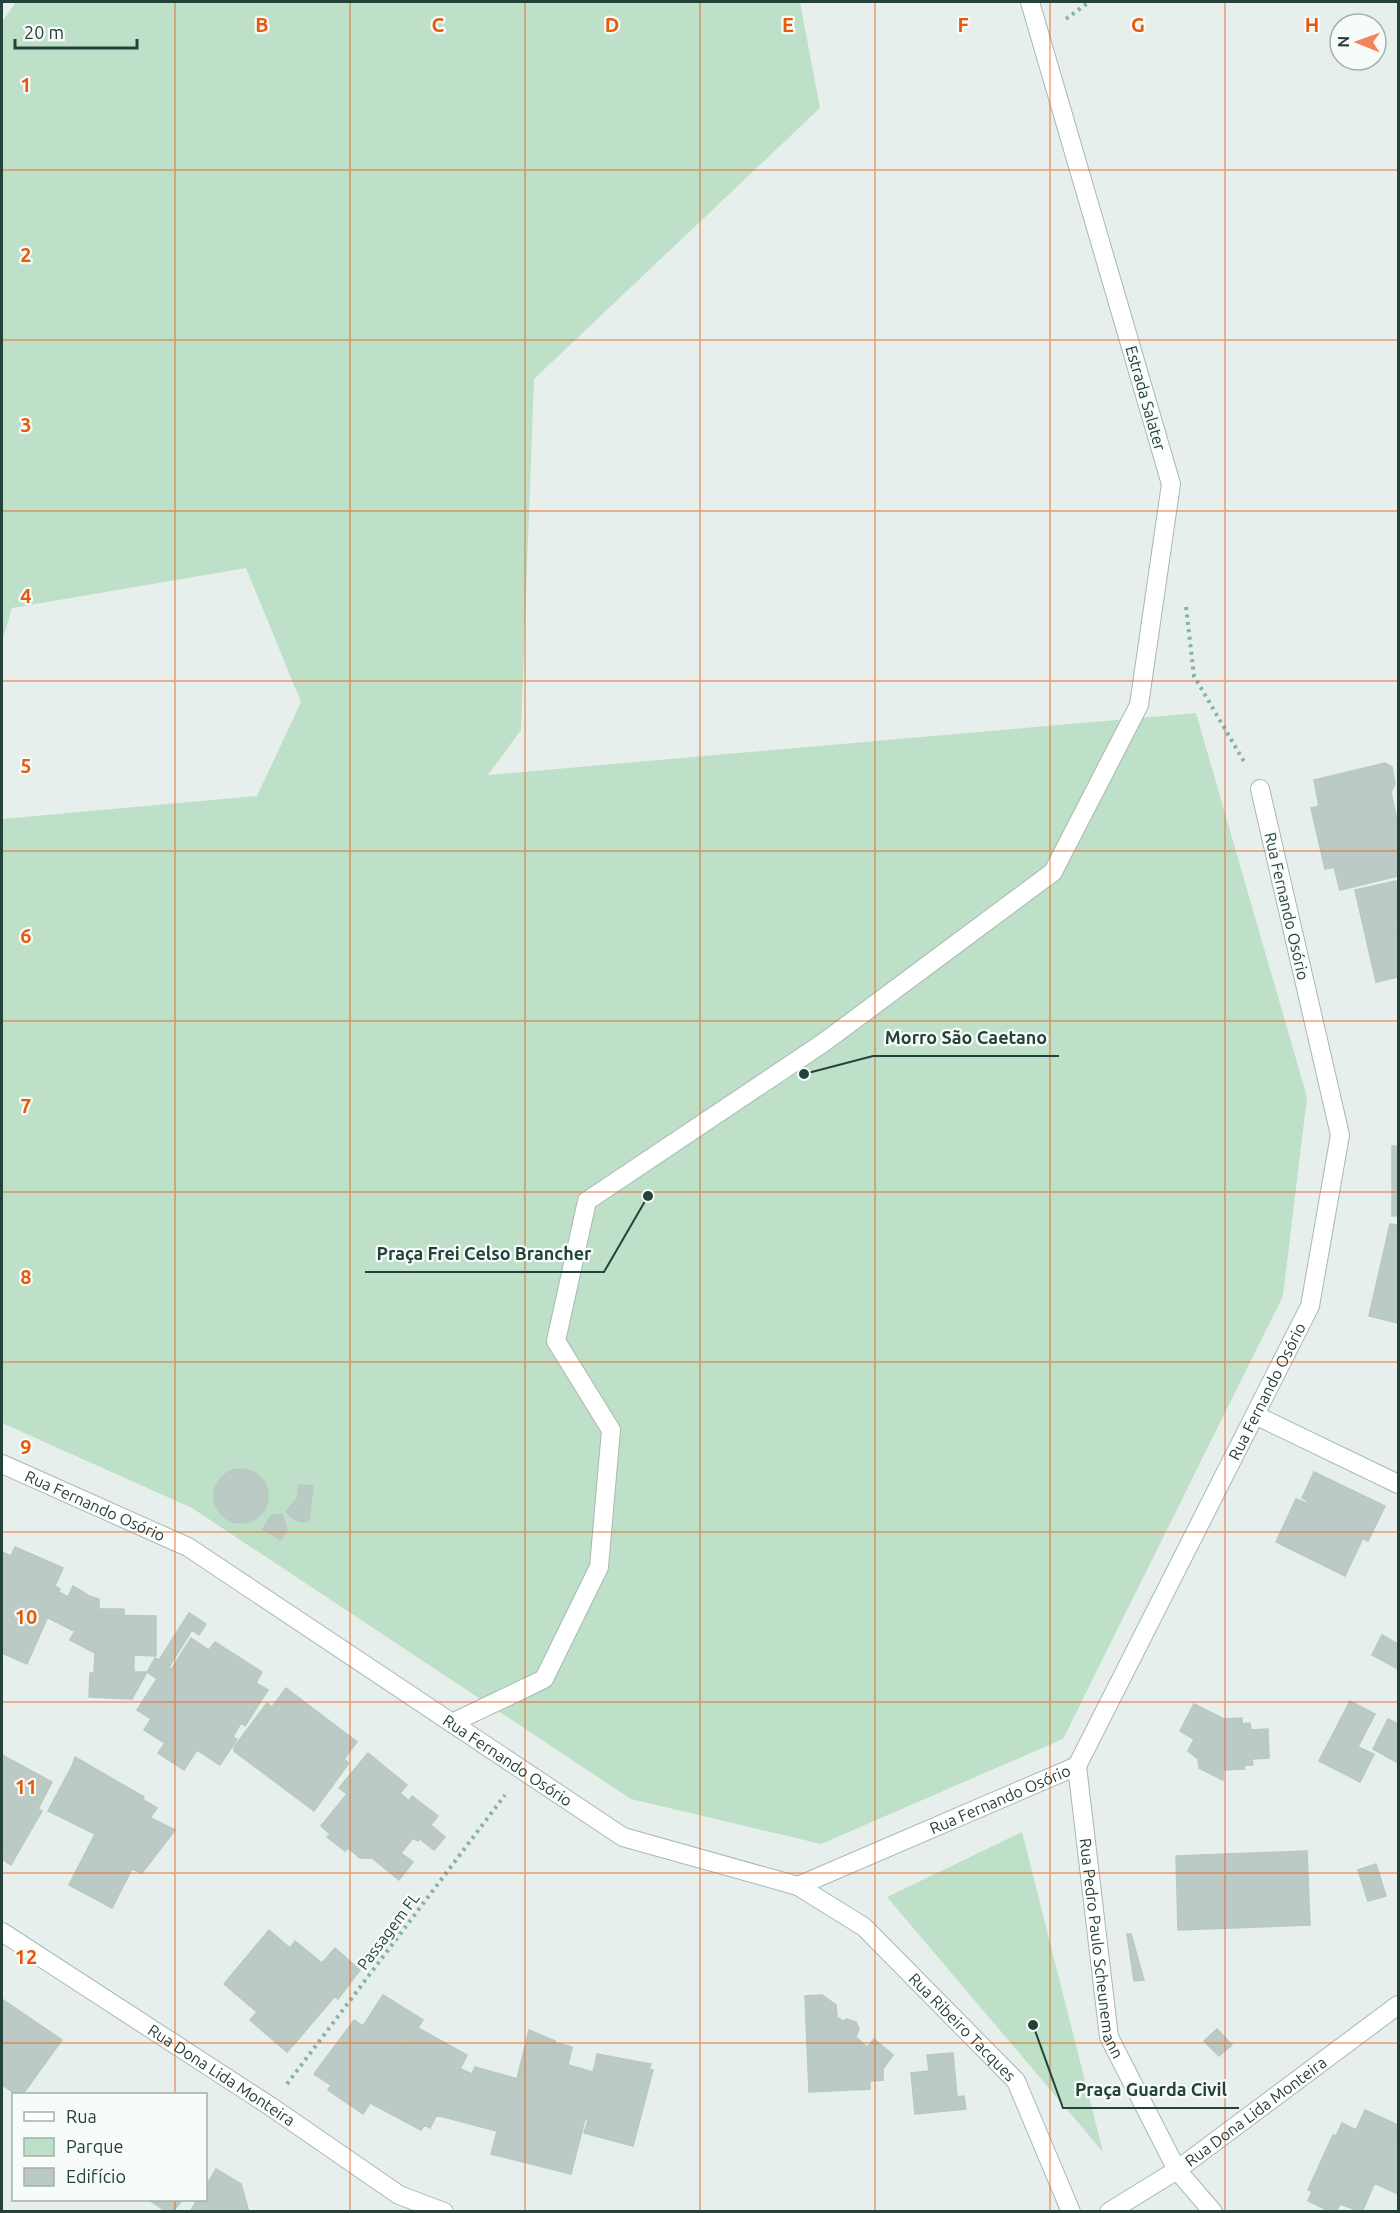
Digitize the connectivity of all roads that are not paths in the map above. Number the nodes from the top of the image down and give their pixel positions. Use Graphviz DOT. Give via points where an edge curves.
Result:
graph roads {
  1 [pos="1030,2"];
  2 [pos="1260,789"];
  3 [pos="1255,1415"];
  4 [pos="2,1464"];
  5 [pos="1398,1484"];
  6 [pos="452,1723"];
  7 [pos="1077,1766"];
  8 [pos="798,1886"];
  9 [pos="2,1932"];
  10 [pos="1398,2005"];
  11 [pos="1178,2170"];
  12 [pos="444,2211"];
  13 [pos="1071,2211"];
  14 [pos="1109,2211"];
  15 [pos="1213,2211"];
  1 -- 6 [label="street, Estrada Salater" via="1171,484 1139,705 1053,872 823,1043 587,1201 556,1341 611,1430 599,1567 544,1679"];
  2 -- 3 [label="street, Rua Fernando Osório" via="1340,1135 1310,1306"];
  3 -- 5 [label="street"];
  3 -- 7 [label="street, Rua Fernando Osório"];
  4 -- 6 [label="street, Rua Fernando Osório" via="188,1547"];
  6 -- 8 [label="street, Rua Fernando Osório" via="623,1837"];
  7 -- 8 [label="street, Rua Fernando Osório"];
  7 -- 11 [label="street, Rua Pedro Paulo Scheunemann" via="1109,2037"];
  8 -- 13 [label="street, Rua Ribeiro Tacques" via="864,1927 1016,2081"];
  9 -- 12 [label="street, Rua Dona Lida Monteira" via="399,2195"];
  10 -- 11 [label="street, Rua Dona Lida Monteira"];
  11 -- 14 [label="street, Rua Dona Lida Monteira"];
  11 -- 15 [label="street, Rua Pedro Paulo Scheunemann"];
}
